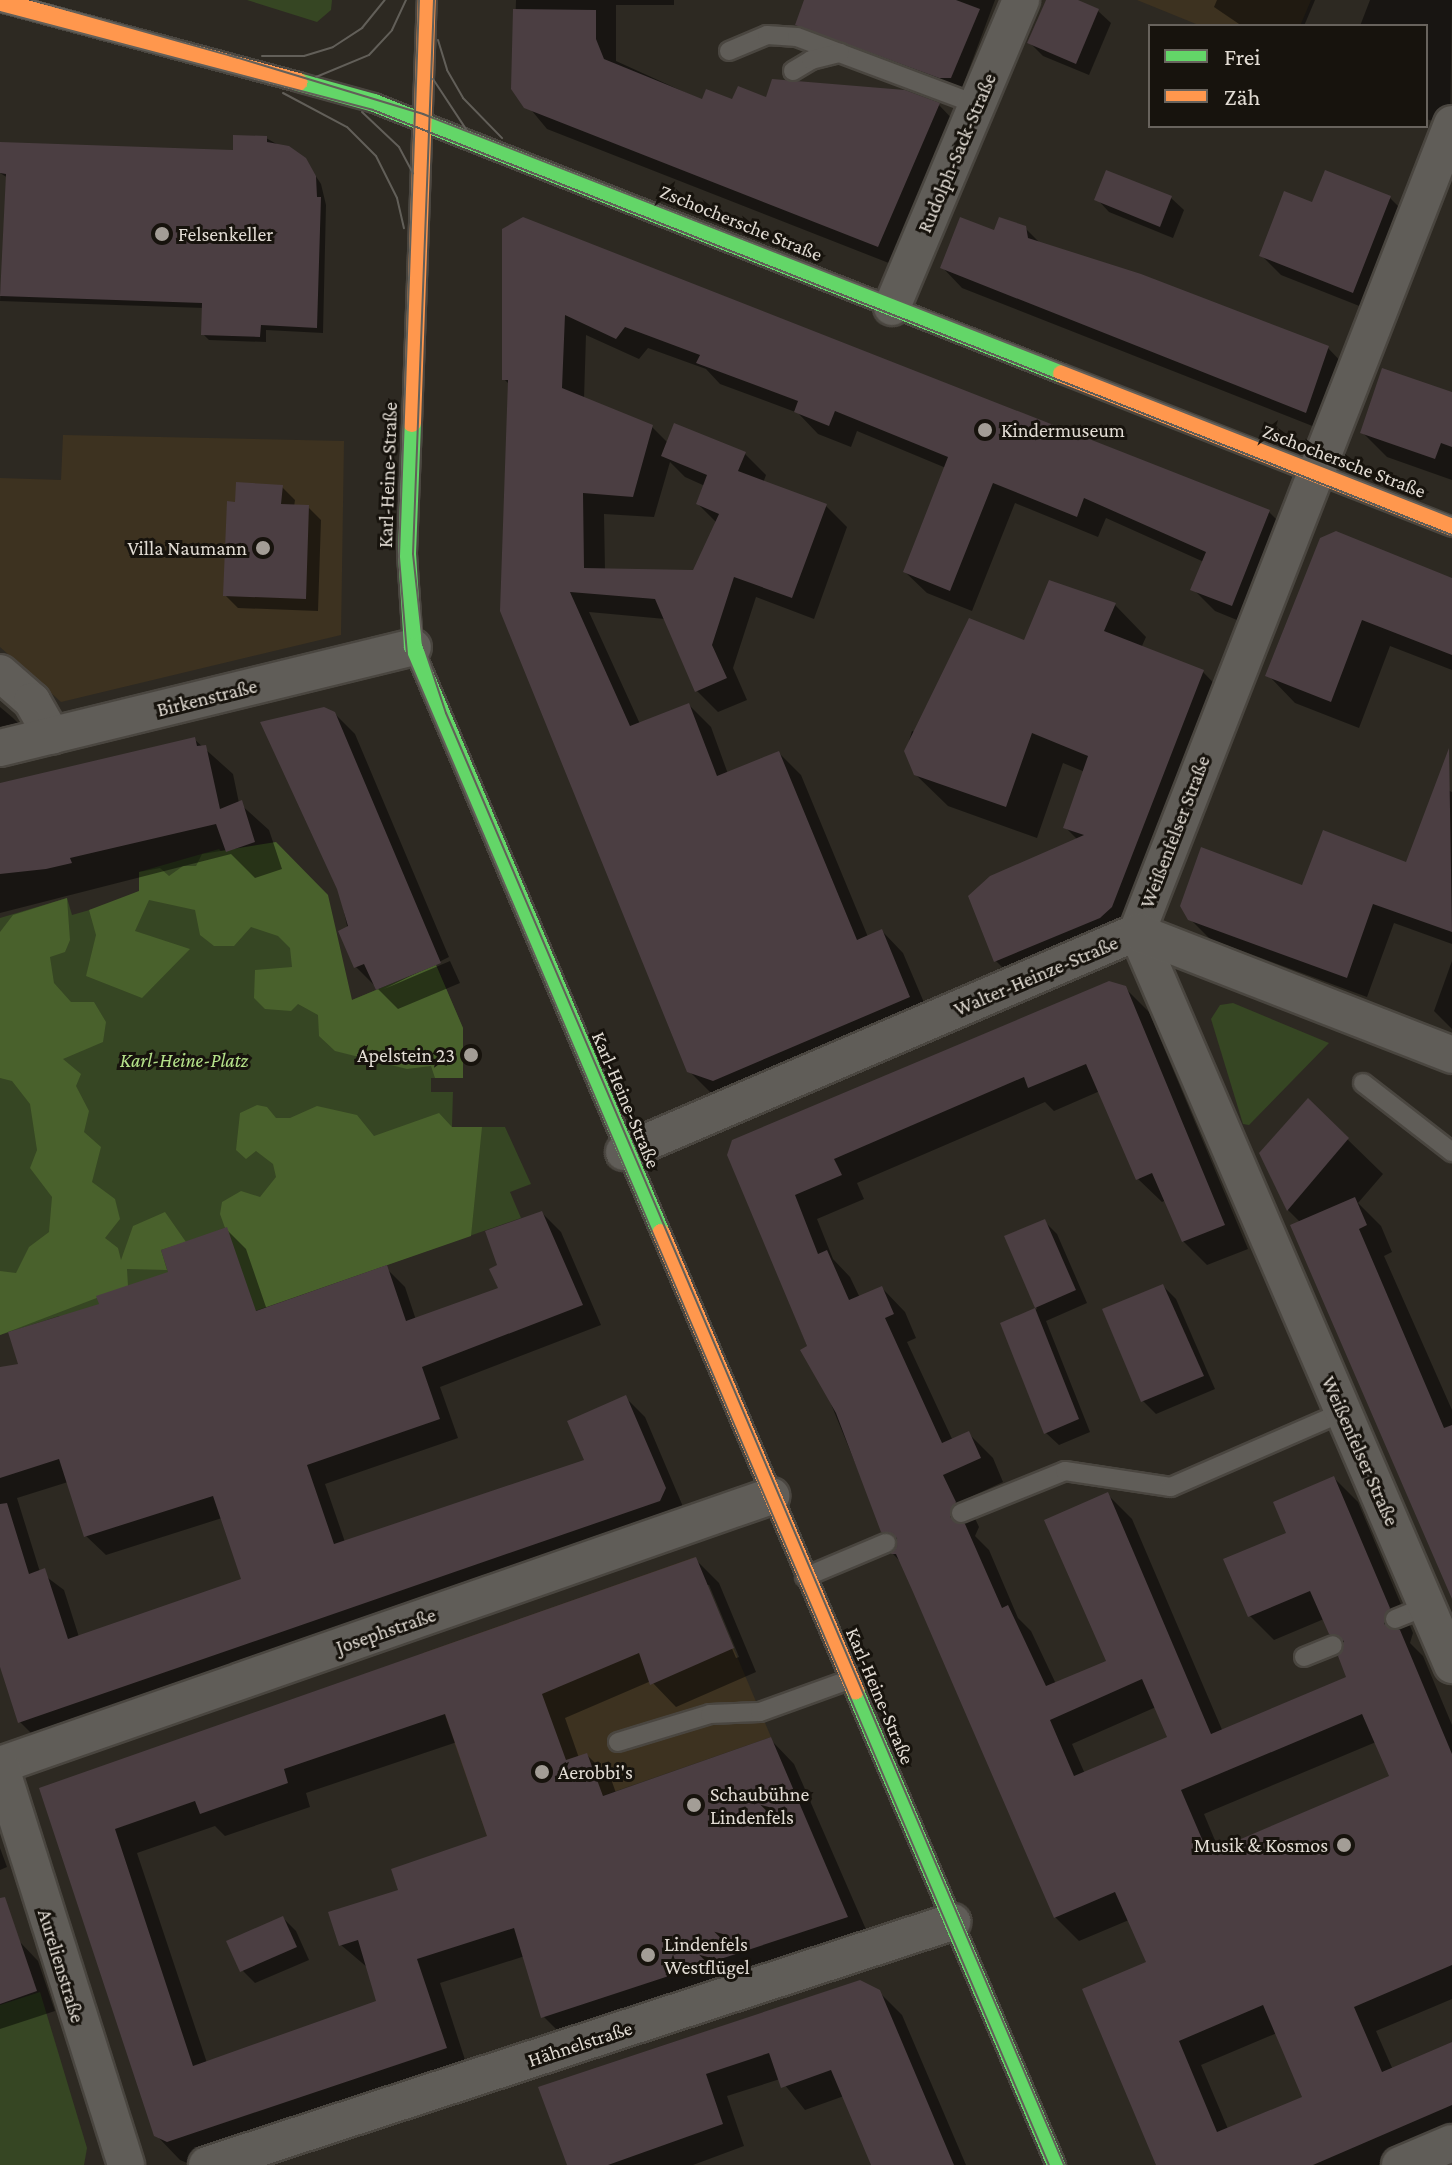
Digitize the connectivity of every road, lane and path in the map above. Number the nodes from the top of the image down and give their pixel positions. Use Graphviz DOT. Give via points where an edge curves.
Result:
graph roads {
  1 [pos="427,0"];
  2 [pos="1021,0"];
  3 [pos="0,2"];
  4 [pos="729,51"];
  5 [pos="840,53"];
  6 [pos="793,71"];
  7 [pos="978,105"];
  8 [pos="422,122"];
  9 [pos="1452,124"];
  10 [pos="892,307"];
  11 [pos="1315,473"];
  12 [pos="1452,527"];
  13 [pos="413,647"];
  14 [pos="0,673"];
  15 [pos="52,736"];
  16 [pos="0,748"];
  17 [pos="1137,932"];
  18 [pos="1452,1055"];
  19 [pos="1363,1083"];
  20 [pos="624,1152"];
  21 [pos="1452,1152"];
  22 [pos="1343,1412"];
  23 [pos="771,1496"];
  24 [pos="961,1513"];
  25 [pos="886,1543"];
  26 [pos="805,1577"];
  27 [pos="1333,1645"];
  28 [pos="1304,1657"];
  29 [pos="1452,1665"];
  30 [pos="849,1680"];
  31 [pos="618,1742"];
  32 [pos="0,1765"];
  33 [pos="952,1922"];
  34 [pos="1452,2143"];
  35 [pos="126,2165"];
  36 [pos="207,2165"];
  37 [pos="1056,2165"];
  38 [pos="1400,2165"];
  1 -- 8 [label="street, Karl-Heine-Straße"];
  2 -- 7 [label="street, Rudolph-Sack-Straße"];
  3 -- 8 [label="street, Zschochersche Straße" via="326,88"];
  4 -- 5 [label="lane" via="767,35 797,37"];
  5 -- 6 [label="lane"];
  5 -- 7 [label="lane"];
  7 -- 10 [label="street, Rudolph-Sack-Straße"];
  8 -- 10 [label="street, Zschochersche Straße"];
  8 -- 13 [label="street, Karl-Heine-Straße" via="407,554"];
  9 -- 11 [label="street, Weißenfelser Straße"];
  10 -- 11 [label="street, Zschochersche Straße"];
  11 -- 12 [label="street, Zschochersche Straße"];
  11 -- 17 [label="street, Weißenfelser Straße"];
  13 -- 15 [label="street, Birkenstraße"];
  13 -- 20 [label="street, Karl-Heine-Straße"];
  14 -- 15 [label="street" via="32,701"];
  15 -- 16 [label="street, Birkenstraße"];
  17 -- 18 [label="street, Walter-Heinze-Straße"];
  17 -- 20 [label="street, Walter-Heinze-Straße"];
  17 -- 22 [label="street, Weißenfelser Straße"];
  19 -- 21 [label="lane"];
  20 -- 23 [label="street, Karl-Heine-Straße"];
  22 -- 24 [label="lane" via="1171,1487 1065,1471"];
  22 -- 29 [label="street, Weißenfelser Straße" via="1411,1613"];
  23 -- 26 [label="street, Karl-Heine-Straße"];
  23 -- 32 [label="street, Josephstraße"];
  25 -- 26 [label="lane"];
  26 -- 30 [label="street, Karl-Heine-Straße"];
  27 -- 28 [label="lane"];
  30 -- 31 [label="lane" via="760,1712 710,1714"];
  30 -- 33 [label="street, Karl-Heine-Straße"];
  32 -- 35 [label="street, Aurelienstraße"];
  33 -- 36 [label="street, Hähnelstraße"];
  33 -- 37 [label="street, Karl-Heine-Straße"];
  34 -- 38 [label="street"];
}
